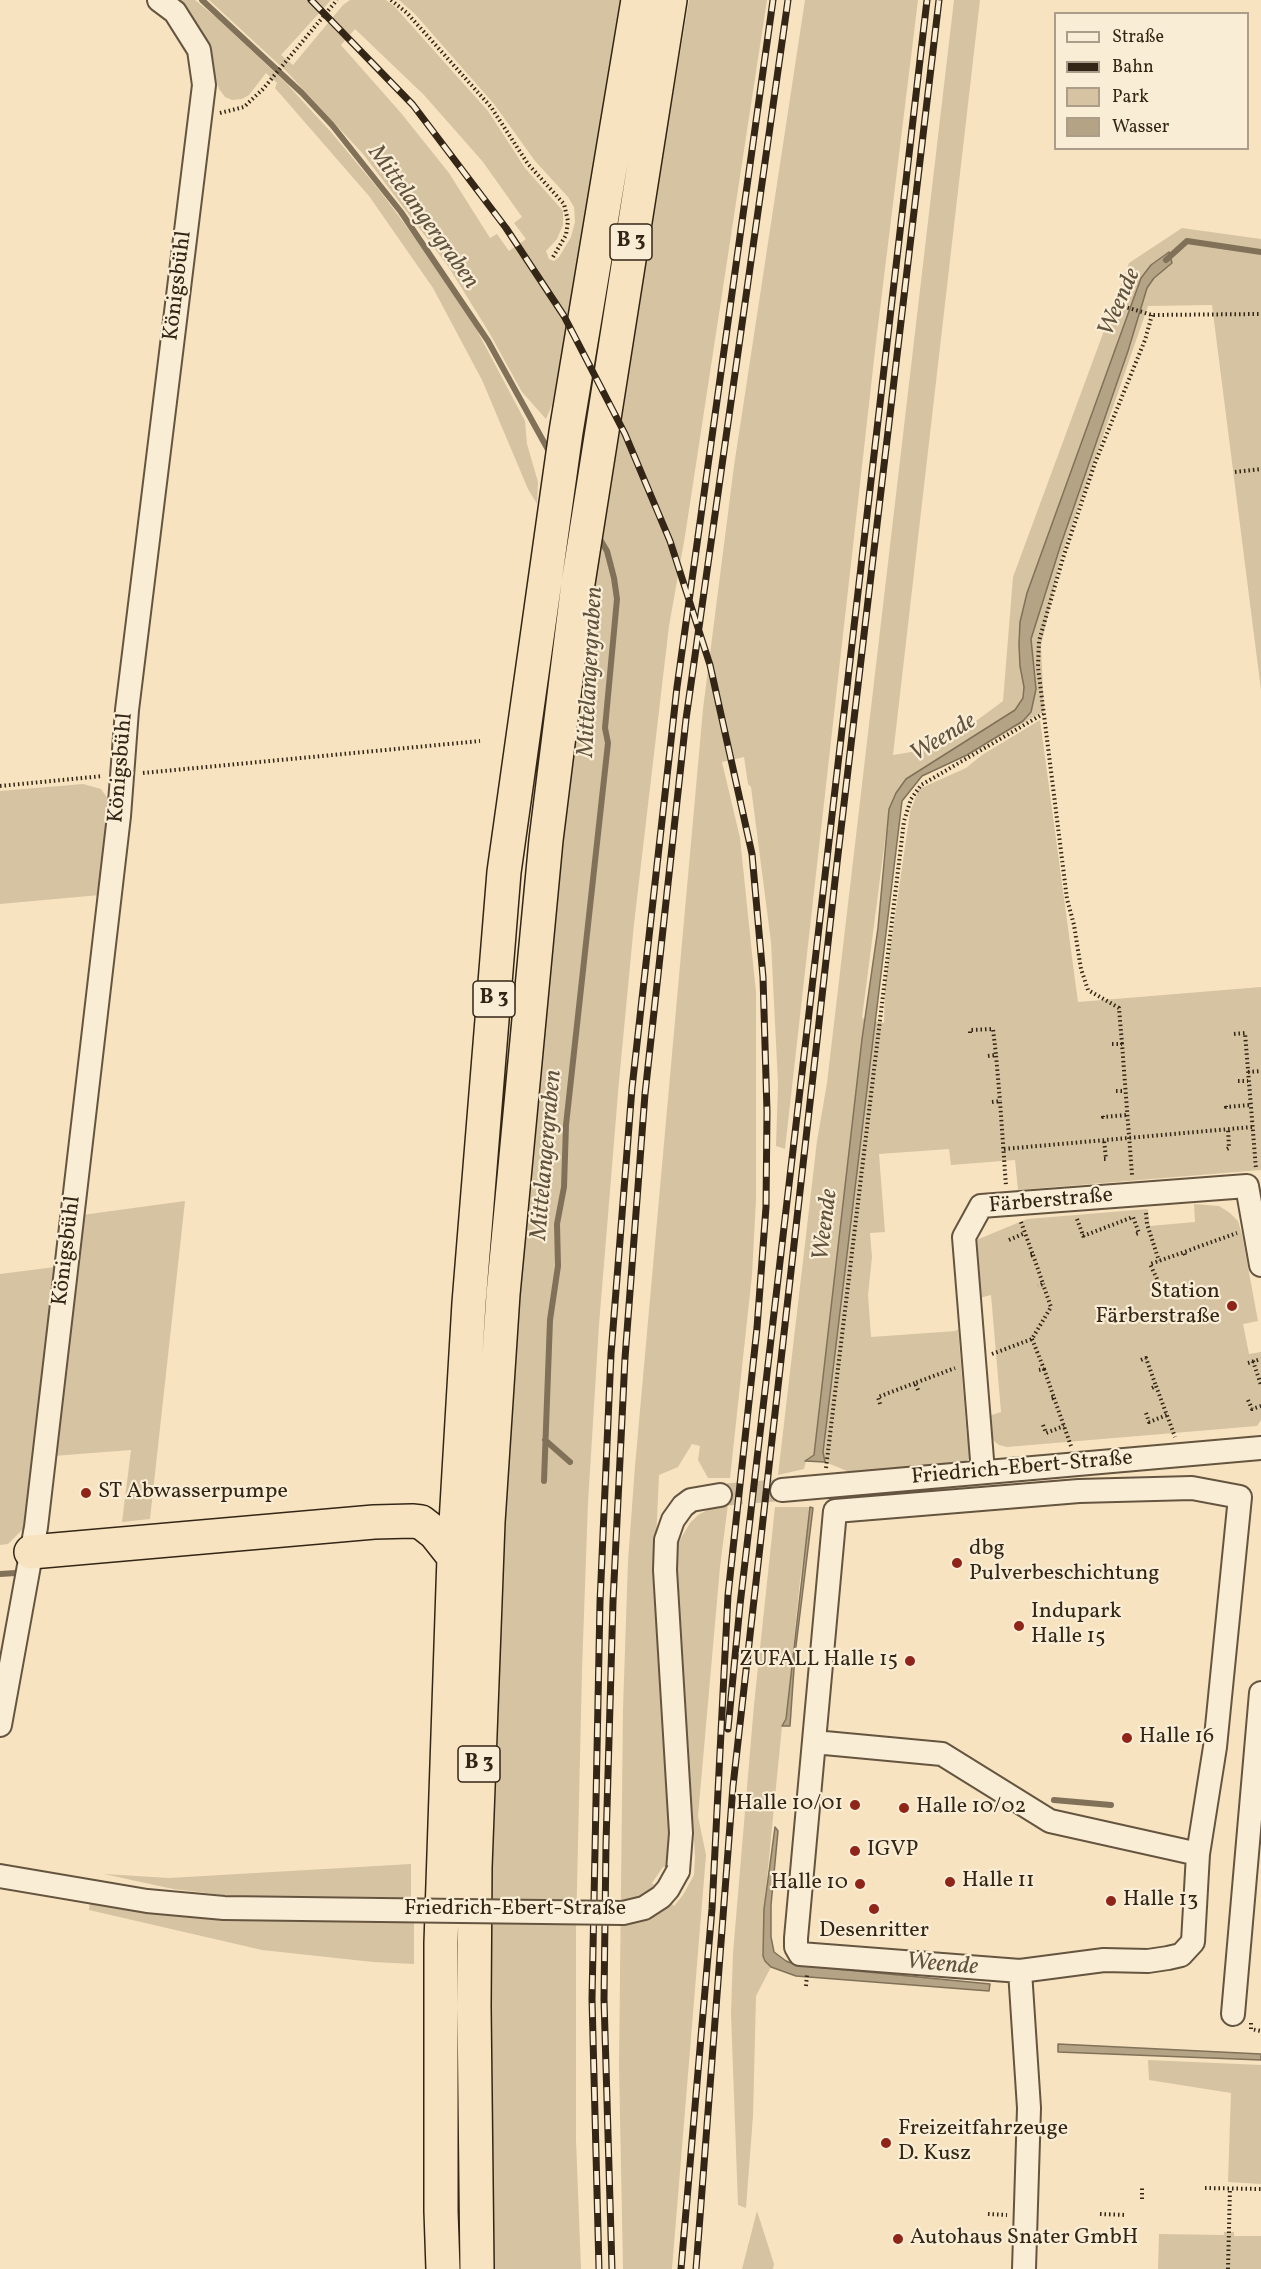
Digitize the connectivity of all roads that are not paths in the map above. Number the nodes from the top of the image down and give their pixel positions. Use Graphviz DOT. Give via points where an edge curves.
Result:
graph roads {
  1 [pos="159,0"];
  2 [pos="638,0"];
  3 [pos="670,0"];
  4 [pos="1254,1185"];
  5 [pos="1261,1265"];
  6 [pos="1261,1448"];
  7 [pos="983,1472"];
  8 [pos="782,1490"];
  9 [pos="720,1495"];
  10 [pos="31,1552"];
  11 [pos="454,1557"];
  12 [pos="1261,1693"];
  13 [pos="0,1725"];
  14 [pos="814,1742"];
  15 [pos="1198,1854"];
  16 [pos="0,1876"];
  17 [pos="1020,1971"];
  18 [pos="1233,2014"];
  19 [pos="443,2269"];
  20 [pos="477,2269"];
  21 [pos="1024,2269"];
  1 -- 10 [label="street, Königsbühl" via="175,12 199,50 204,85 128,698"];
  2 -- 11 [label="highway, B 3" via="566,432 504,872 469,1303"];
  3 -- 20 [label="highway, B 3" via="578,583 546,840 503,1294 488,1522 475,1867"];
  4 -- 5 [label="street" via="1254,1227"];
  4 -- 7 [label="street, Färberstraße" via="981,1206 964,1237"];
  6 -- 7 [label="street, Friedrich-Ebert-Straße"];
  7 -- 8 [label="street, Friedrich-Ebert-Straße"];
  9 -- 16 [label="street, Friedrich-Ebert-Straße, bridge" via="691,1500 683,1506 672,1520 666,1540 681,1833 678,1871 668,1889 644,1908 624,1913 224,1908 147,1901"];
  10 -- 11 [label="highway" via="412,1521 421,1522 435,1533"];
  10 -- 13 [label="street, Königsbühl"];
  11 -- 19 [label="highway, B 3" via="441,1943"];
  12 -- 18 [label="street"];
  14 -- 15 [label="street" via="942,1754 1050,1821"];
  14 -- 15 [label="street" via="835,1511 1079,1491 1192,1488 1239,1497 1215,1747"];
  14 -- 17 [label="street" via="796,1938 800,1954"];
  15 -- 17 [label="street" via="1193,1942 1180,1955"];
  17 -- 21 [label="street" via="1029,2108"];
}
